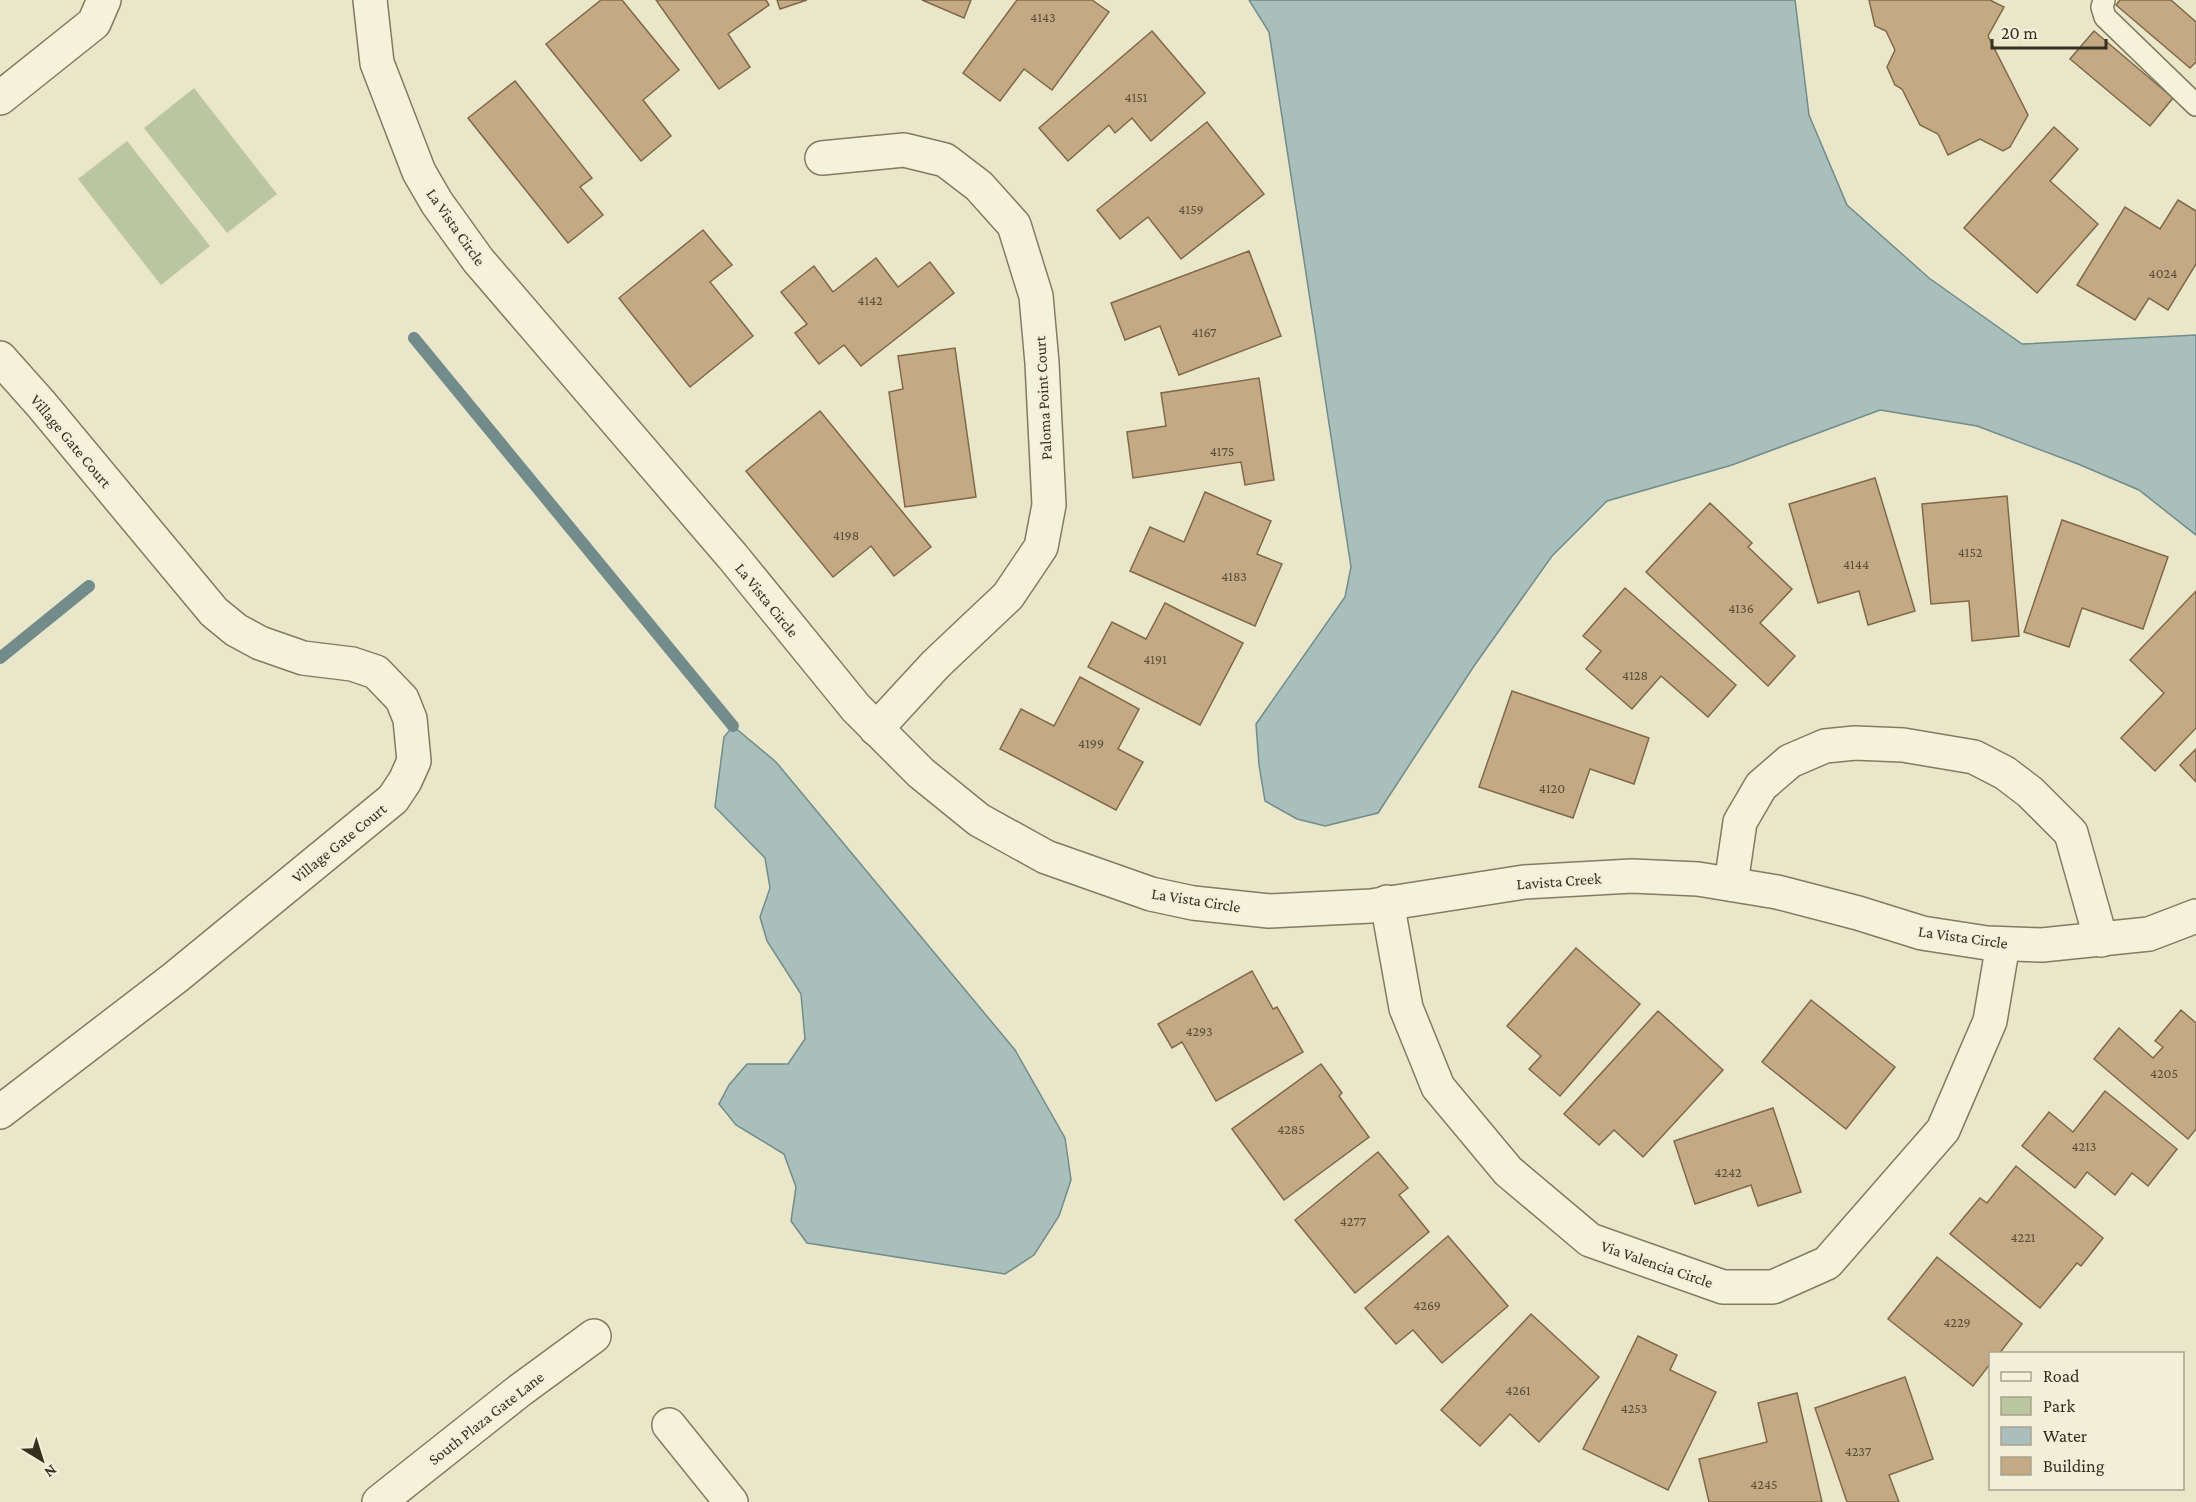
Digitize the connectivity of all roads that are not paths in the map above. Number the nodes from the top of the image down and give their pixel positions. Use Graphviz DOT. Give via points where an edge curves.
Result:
graph roads {
  1 [pos="104,0"];
  2 [pos="370,0"];
  3 [pos="2104,0"];
  4 [pos="0,98"];
  5 [pos="2196,105"];
  6 [pos="822,158"];
  7 [pos="0,358"];
  8 [pos="876,729"];
  9 [pos="1731,884"];
  10 [pos="1387,902"];
  11 [pos="2196,916"];
  12 [pos="2101,939"];
  13 [pos="2003,944"];
  14 [pos="0,1112"];
  15 [pos="594,1336"];
  16 [pos="669,1425"];
  17 [pos="379,1502"];
  18 [pos="731,1502"];
  1 -- 4 [label="street" via="94,23"];
  2 -- 8 [label="street, La Vista Circle" via="377,63 419,172 437,202 478,260"];
  3 -- 5 [label="lane" via="2105,17 2117,31"];
  6 -- 8 [label="street, Paloma Point Court" via="904,150 945,160 979,186 1014,225 1036,296 1049,505 1041,547 1008,596 936,664"];
  7 -- 14 [label="street, Village Gate Court" via="214,612 260,644 303,658 351,664 376,672 402,699 410,719 414,761 393,799 176,977"];
  8 -- 10 [label="street, La Vista Circle" via="921,773 980,820 1046,857 1151,894 1269,911"];
  9 -- 10 [label="street, Lavista Creek" via="1632,876 1524,882"];
  9 -- 12 [label="street" via="1740,822 1761,786 1790,761 1825,746 1903,745 1974,757 2030,792 2071,833"];
  9 -- 13 [label="street, La Vista Circle" via="1777,892 1922,933"];
  10 -- 13 [label="street, Via Valencia Circle" via="1406,1008 1438,1087 1508,1170 1590,1240 1723,1287 1773,1287 1827,1263 1943,1130 1990,1022"];
  11 -- 12 [label="street, La Vista Circle" via="2150,934"];
  12 -- 13 [label="street, La Vista Circle"];
  15 -- 17 [label="street, South Plaza Gate Lane"];
  16 -- 18 [label="street"];
}
